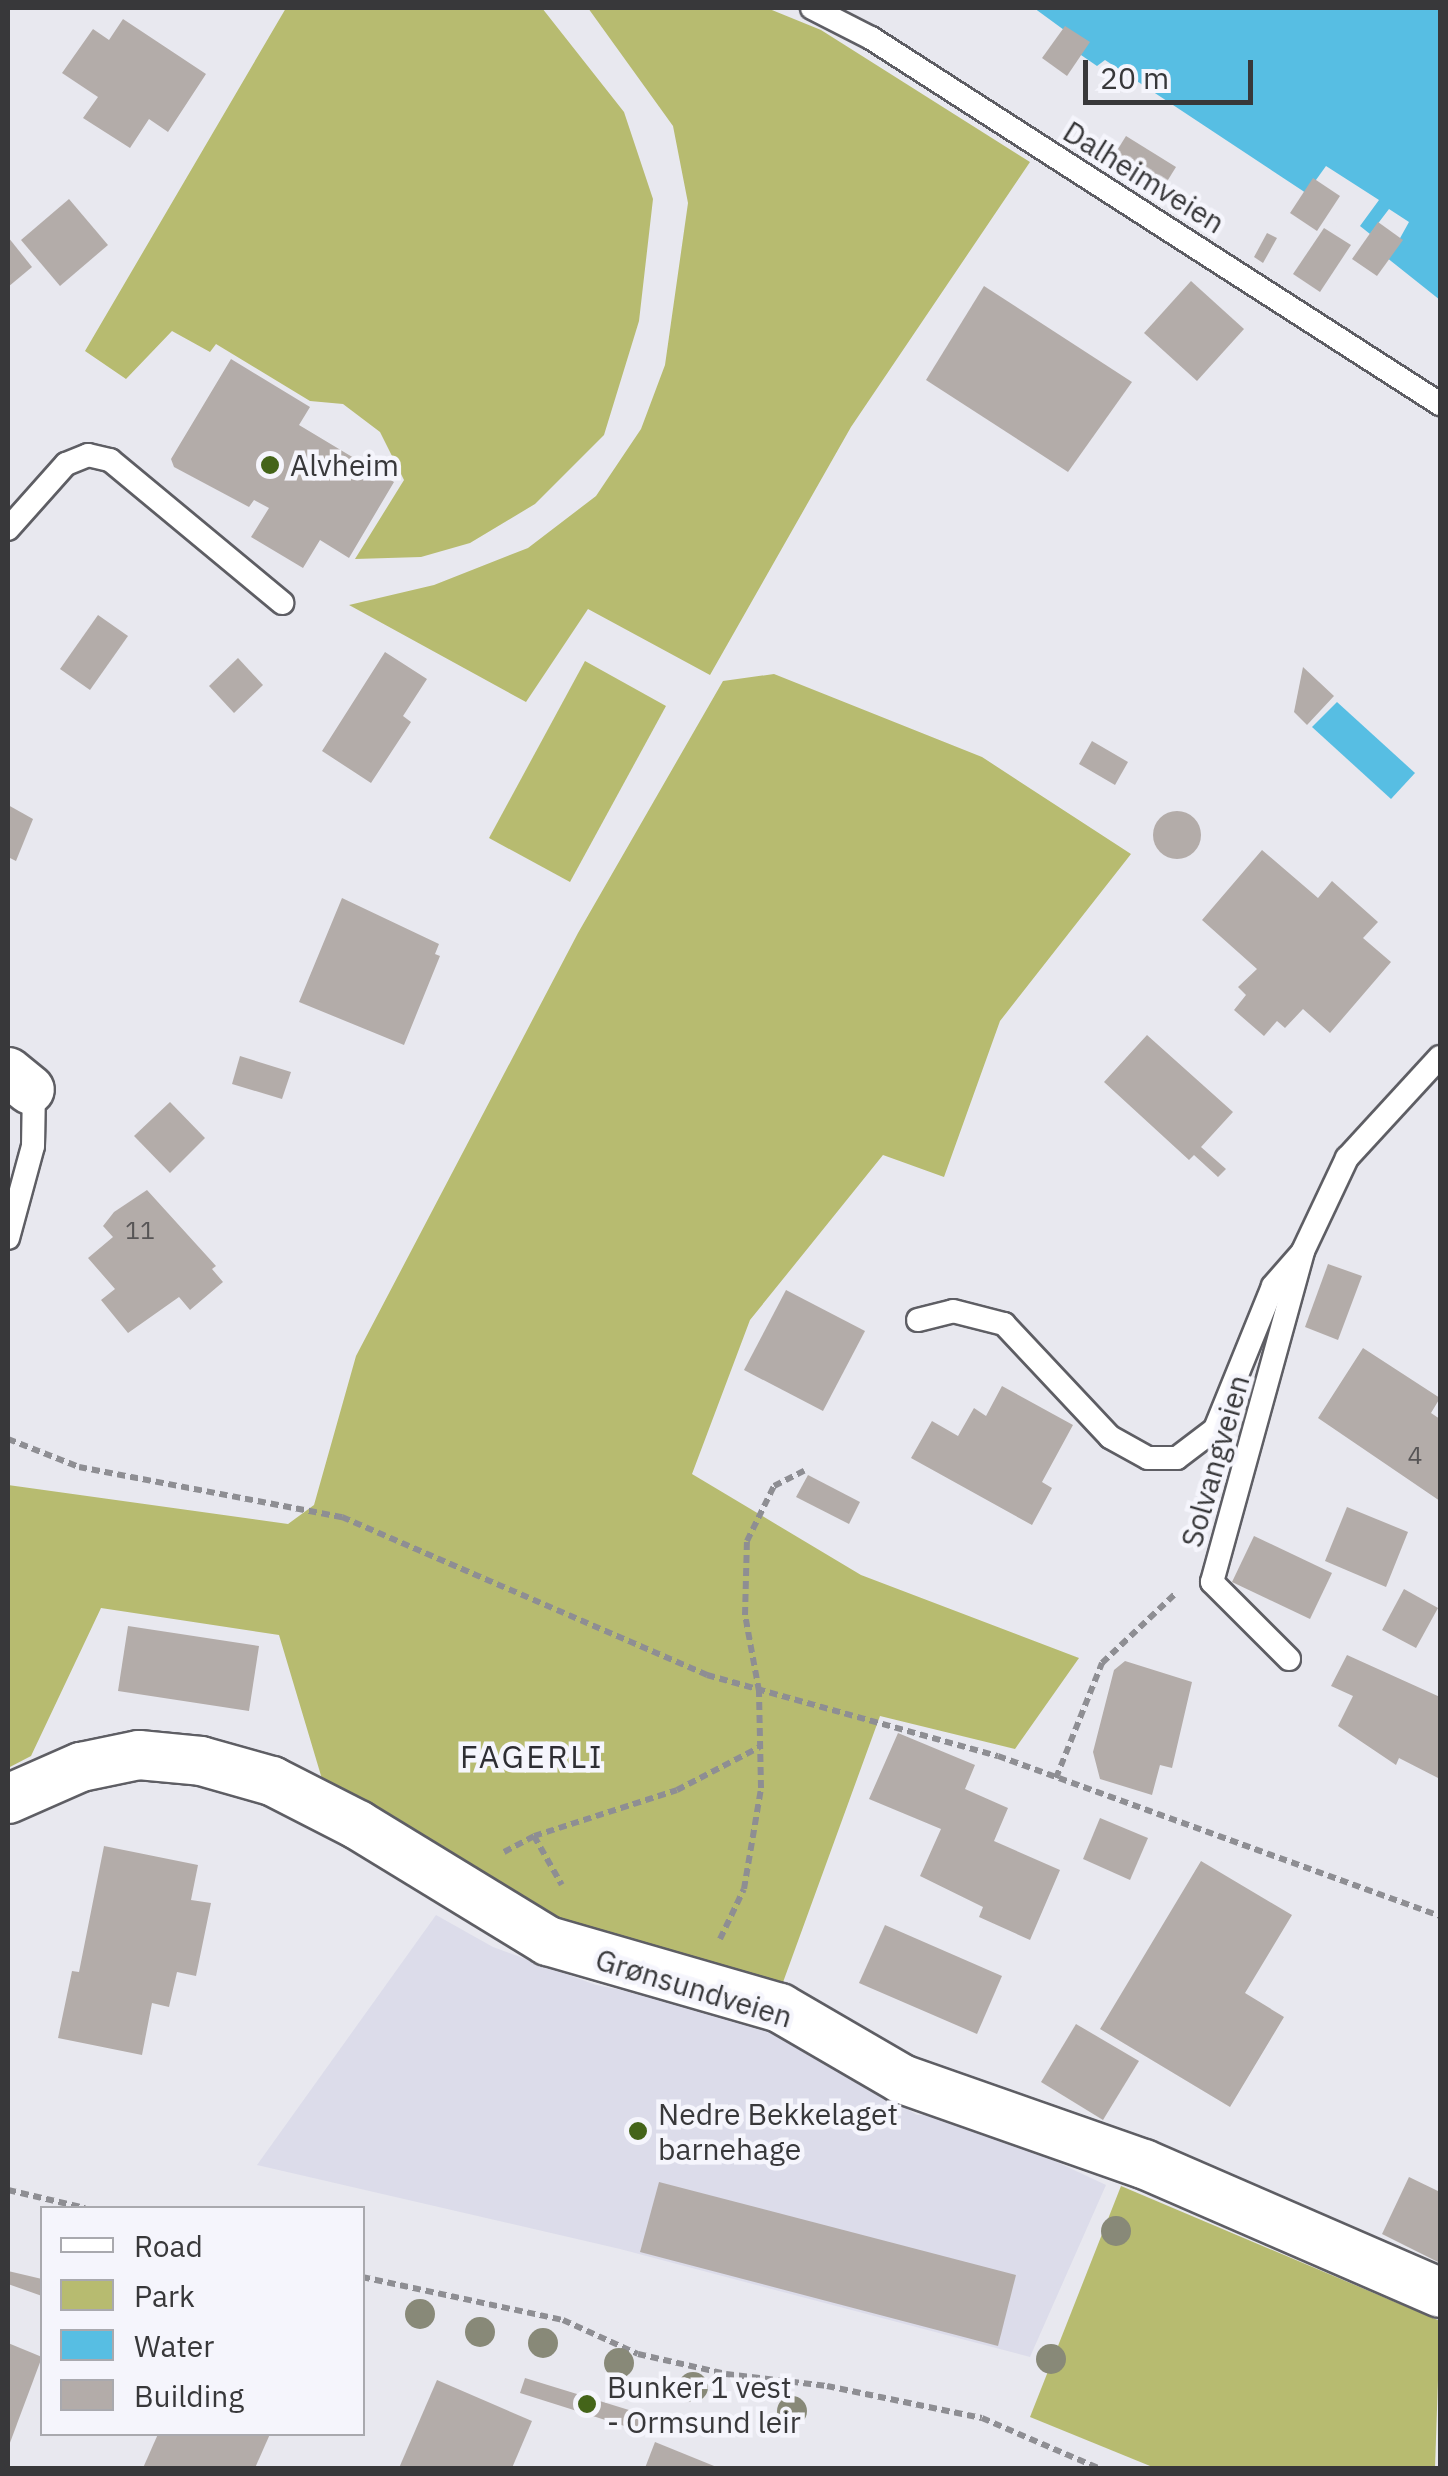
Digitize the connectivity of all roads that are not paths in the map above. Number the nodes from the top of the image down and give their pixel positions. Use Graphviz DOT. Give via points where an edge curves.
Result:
graph roads {
  1 [pos="812,8"];
  2 [pos="1440,404"];
  3 [pos="8,529"];
  4 [pos="282,604"];
  5 [pos="1440,1057"];
  6 [pos="27,1080"];
  7 [pos="8,1238"];
  8 [pos="1303,1252"];
  9 [pos="918,1320"];
  10 [pos="1290,1659"];
  11 [pos="8,1799"];
  12 [pos="1440,2293"];
  1 -- 2 [label="lane, Dalheimveien" via="887,48"];
  3 -- 4 [label="lane" via="66,464 99,457"];
  5 -- 8 [label="lane, Solvangveien" via="1348,1158"];
  6 -- 7 [label="lane" via="33,1146"];
  8 -- 9 [label="lane, Solvangveien" via="1267,1299 1214,1429 1178,1458 1148,1458 1110,1436 1004,1324 953,1311"];
  8 -- 10 [label="lane, Solvangveien" via="1212,1582"];
  11 -- 12 [label="street, Grønsundveien" via="112,1758 201,1761 314,1800 548,1941 780,2008 902,2079 1144,2164"];
}
